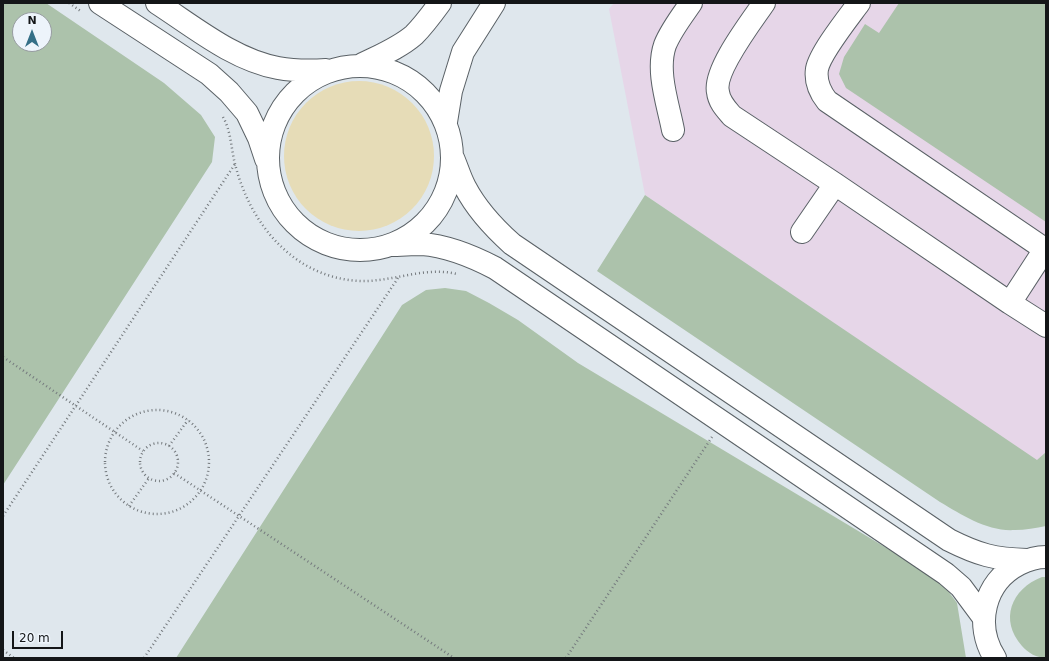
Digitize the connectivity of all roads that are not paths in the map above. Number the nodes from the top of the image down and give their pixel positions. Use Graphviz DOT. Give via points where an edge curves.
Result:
graph roads {
  1 [pos="157,3"];
  2 [pos="440,3"];
  3 [pos="494,3"];
  4 [pos="691,3"];
  5 [pos="764,3"];
  6 [pos="859,3"];
  7 [pos="91,7"];
  8 [pos="362,65"];
  9 [pos="330,70"];
  10 [pos="446,122"];
  11 [pos="673,130"];
  12 [pos="453,158"];
  13 [pos="267,164"];
  14 [pos="835,184"];
  15 [pos="802,232"];
  16 [pos="390,245"];
  17 [pos="1046,249"];
  18 [pos="1010,303"];
  19 [pos="1046,326"];
  20 [pos="1036,558"];
  21 [pos="984,618"];
  22 [pos="992,655"];
  1 -- 9 [label="street" via="228,49 252,61 277,68 303,71"];
  2 -- 8 [label="street" via="413,35"];
  3 -- 10 [label="street" via="463,52 451,91"];
  4 -- 11 [label="street" via="671,32 662,62"];
  5 -- 14 [label="street" via="722,66 717,81 717,92 722,104 732,116"];
  6 -- 17 [label="street" via="821,58 817,69 817,81 827,101"];
  7 -- 13 [label="street" via="208,74 229,92 247,113 259,138"];
  8 -- 9 [label="street"];
  8 -- 10 [label="street" via="388,69 412,81 432,99"];
  9 -- 13 [label="street" via="308,81 290,97 276,117 269,140"];
  10 -- 12 [label="street"];
  12 -- 16 [label="street" via="449,186 436,212 416,232"];
  12 -- 20 [label="street" via="464,186 478,208 492,226 512,244 949,540 968,550 1003,559"];
  13 -- 16 [label="street" via="272,188 283,209 299,228 319,241 342,248 367,250"];
  14 -- 15 [label="street"];
  14 -- 18 [label="street"];
  16 -- 21 [label="street" via="422,244 445,248 472,256 495,268 946,574 961,587"];
  17 -- 18 [label="street"];
  18 -- 19 [label="street"];
  20 -- 21 [label="street" via="1013,567 1001,577 986,603"];
  21 -- 22 [label="street" via="985,635"];
}
